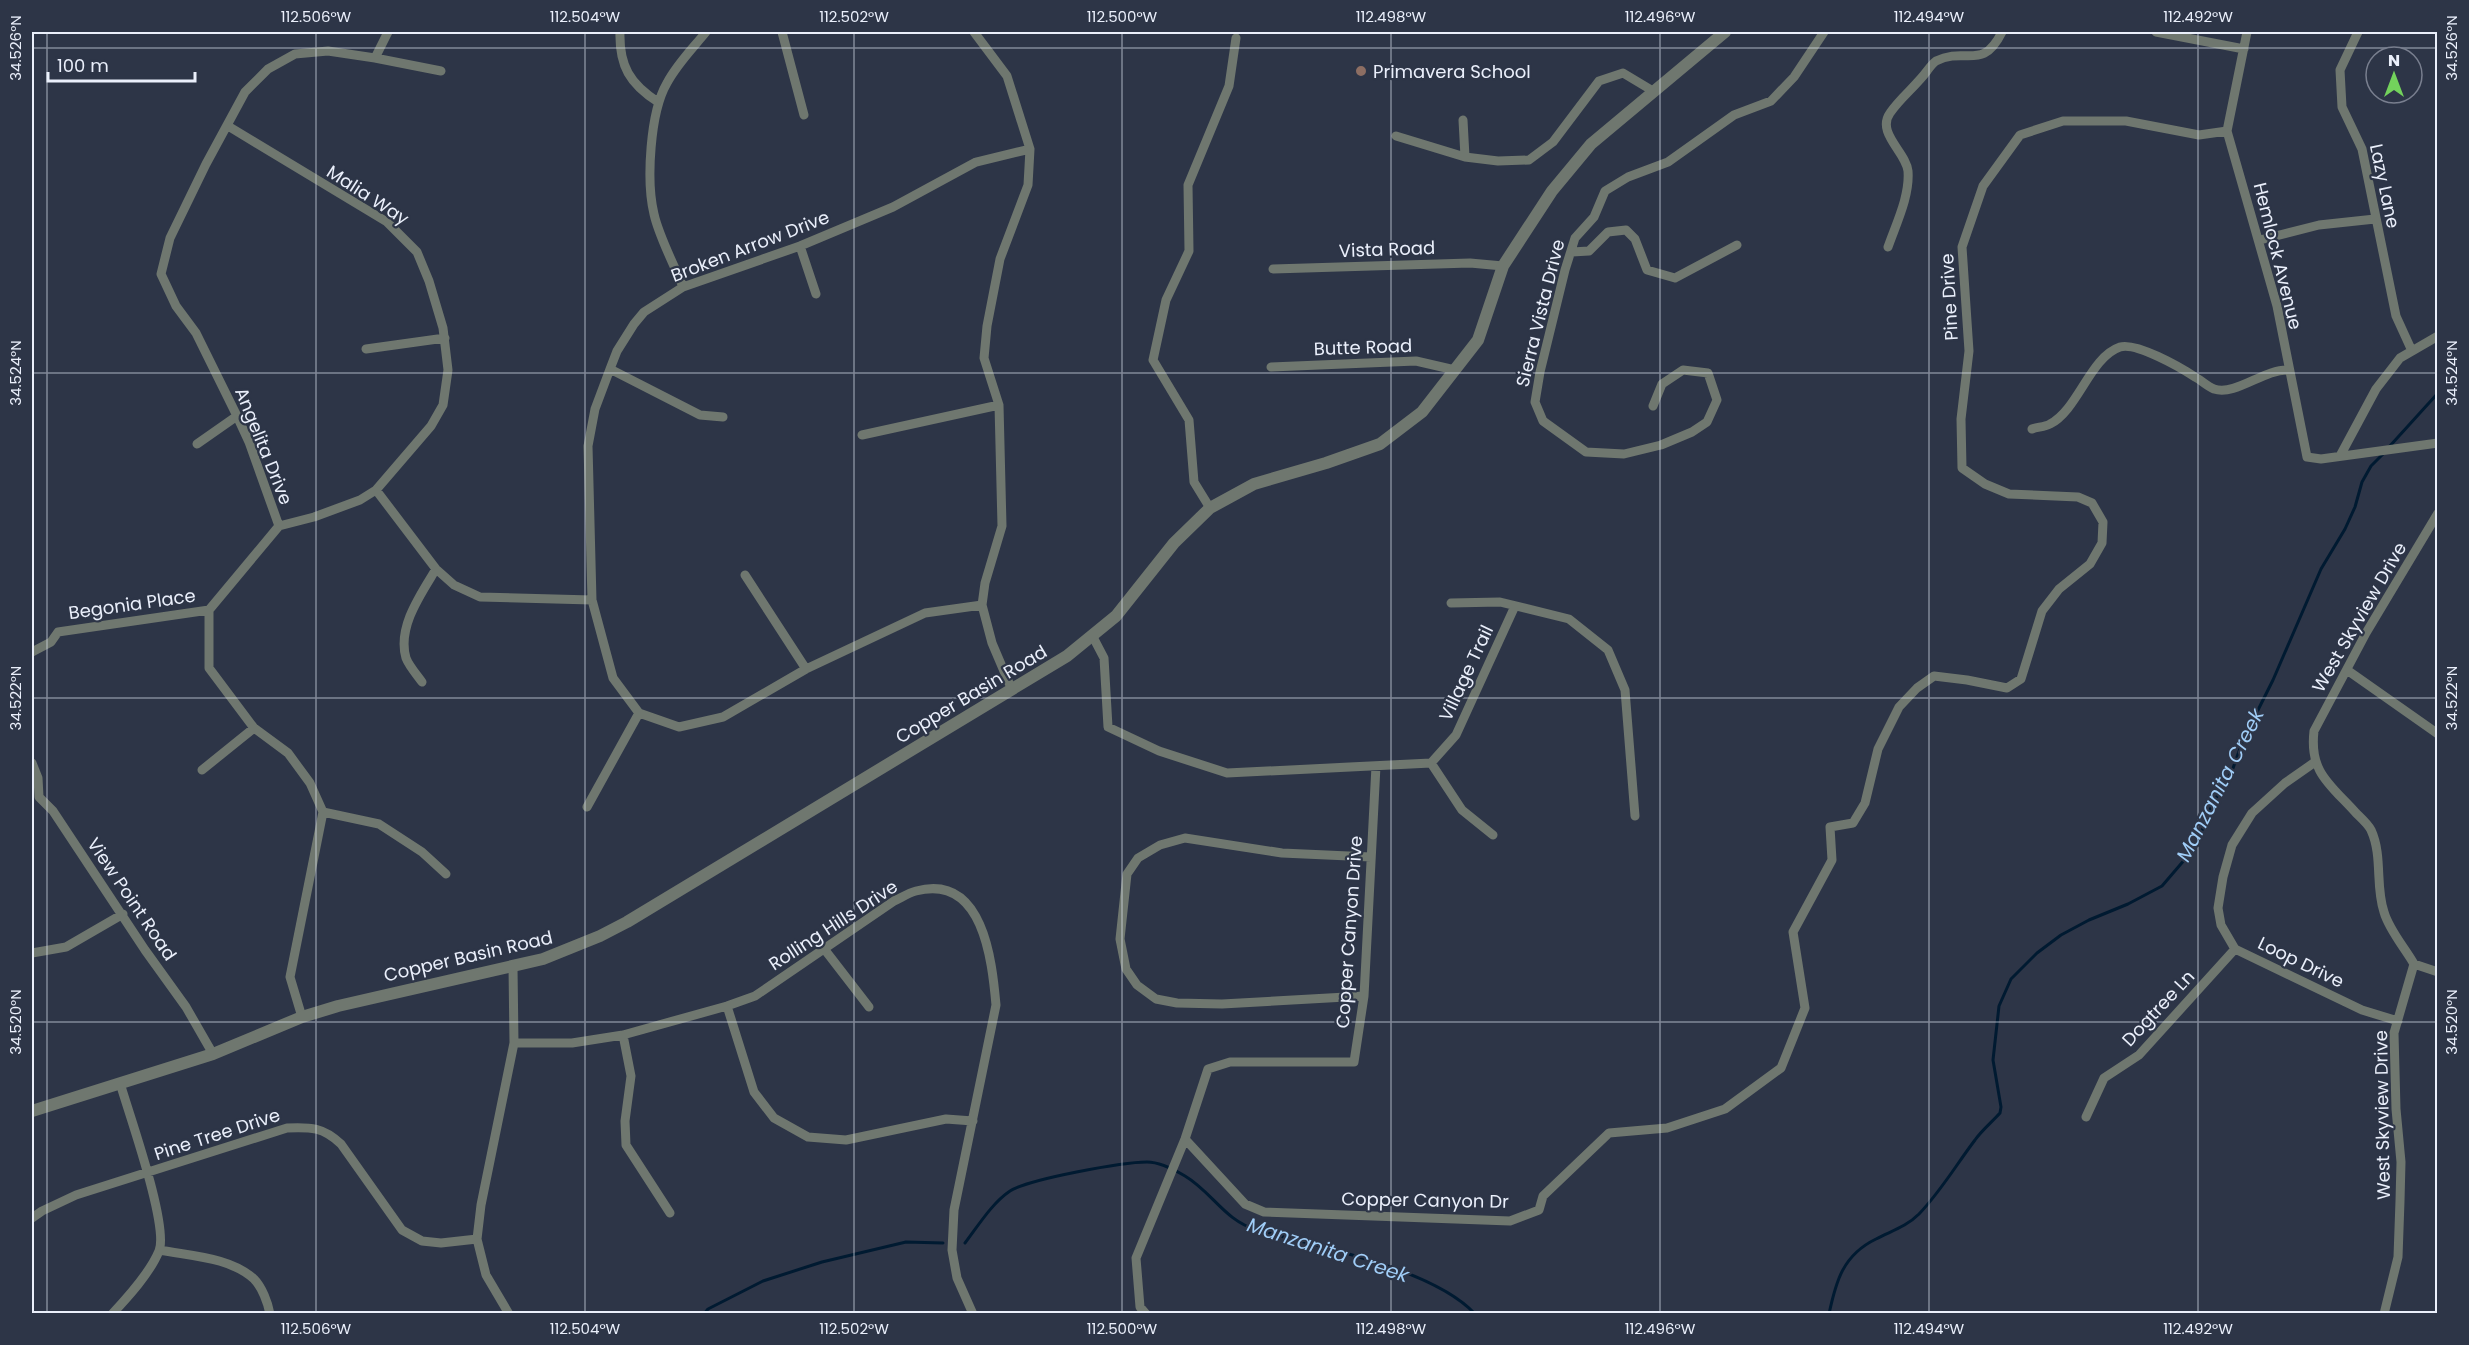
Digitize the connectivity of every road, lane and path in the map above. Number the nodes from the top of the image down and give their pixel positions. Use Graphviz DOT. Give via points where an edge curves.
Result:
graph roads {
  1 [pos="388,32"];
  2 [pos="621,32"];
  3 [pos="706,32"];
  4 [pos="782,32"];
  5 [pos="975,32"];
  6 [pos="1725,32"];
  7 [pos="1824,32"];
  8 [pos="2002,32"];
  9 [pos="2156,32"];
  10 [pos="2247,32"];
  11 [pos="2358,32"];
  12 [pos="1236,38"];
  13 [pos="2244,49"];
  14 [pos="375,58"];
  15 [pos="441,71"];
  16 [pos="1653,91"];
  17 [pos="658,102"];
  18 [pos="804,115"];
  19 [pos="1463,120"];
  20 [pos="228,126"];
  21 [pos="2227,131"];
  22 [pos="1396,136"];
  23 [pos="1030,148"];
  24 [pos="1466,157"];
  25 [pos="2375,219"];
  26 [pos="2260,240"];
  27 [pos="1737,245"];
  28 [pos="800,246"];
  29 [pos="1888,247"];
  30 [pos="1572,252"];
  31 [pos="1503,266"];
  32 [pos="1273,269"];
  33 [pos="683,287"];
  34 [pos="816,294"];
  35 [pos="2438,336"];
  36 [pos="446,338"];
  37 [pos="366,349"];
  38 [pos="2412,351"];
  39 [pos="1271,367"];
  40 [pos="610,369"];
  41 [pos="1455,370"];
  42 [pos="2288,370"];
  43 [pos="999,405"];
  44 [pos="1653,406"];
  45 [pos="237,416"];
  46 [pos="723,417"];
  47 [pos="2032,429"];
  48 [pos="862,435"];
  49 [pos="2438,443"];
  50 [pos="197,444"];
  51 [pos="2340,456"];
  52 [pos="376,490"];
  53 [pos="1210,508"];
  54 [pos="2438,513"];
  55 [pos="279,526"];
  56 [pos="436,569"];
  57 [pos="746,575"];
  58 [pos="592,600"];
  59 [pos="1451,603"];
  60 [pos="982,605"];
  61 [pos="1515,606"];
  62 [pos="209,610"];
  63 [pos="1093,638"];
  64 [pos="32,652"];
  65 [pos="806,669"];
  66 [pos="2347,670"];
  67 [pos="422,682"];
  68 [pos="1012,690"];
  69 [pos="639,713"];
  70 [pos="254,728"];
  71 [pos="2438,734"];
  72 [pos="2315,762"];
  73 [pos="32,763"];
  74 [pos="1431,763"];
  75 [pos="1376,766"];
  76 [pos="202,770"];
  77 [pos="39,797"];
  78 [pos="32,805"];
  79 [pos="587,807"];
  80 [pos="323,812"];
  81 [pos="1635,816"];
  82 [pos="1830,828"];
  83 [pos="1493,836"];
  84 [pos="1371,857"];
  85 [pos="446,874"];
  86 [pos="123,914"];
  87 [pos="2235,949"];
  88 [pos="825,950"];
  89 [pos="32,954"];
  90 [pos="2414,964"];
  91 [pos="513,968"];
  92 [pos="2438,972"];
  93 [pos="1364,996"];
  94 [pos="727,1006"];
  95 [pos="869,1007"];
  96 [pos="302,1017"];
  97 [pos="2398,1021"];
  98 [pos="623,1035"];
  99 [pos="514,1043"];
  100 [pos="213,1054"];
  101 [pos="120,1083"];
  102 [pos="32,1112"];
  103 [pos="2086,1117"];
  104 [pos="973,1121"];
  105 [pos="1185,1139"];
  106 [pos="147,1174"];
  107 [pos="670,1213"];
  108 [pos="32,1218"];
  109 [pos="477,1239"];
  110 [pos="160,1250"];
  111 [pos="505,1312"];
  112 [pos="112,1314"];
  113 [pos="270,1314"];
  114 [pos="973,1314"];
  115 [pos="1146,1314"];
  116 [pos="2384,1314"];
  1 -- 14 [label="street"];
  2 -- 17 [label="street" via="625,67 633,84"];
  3 -- 17 [label="street" via="667,82"];
  4 -- 18 [label="street"];
  5 -- 23 [label="street" via="1007,76"];
  6 -- 16 [label="street, Copper Basin Road"];
  7 -- 30 [label="street, Sierra Vista Drive" via="1794,77 1771,101 1734,115 1668,162 1628,177 1605,191 1594,217 1575,238"];
  8 -- 29 [label="street" via="1984,55 1943,58 1933,63 1888,114 1887,131 1908,169 1907,190"];
  9 -- 13 [label="street"];
  10 -- 13 [label="street, Hemlock Avenue"];
  11 -- 25 [label="street, Lazy Lane" via="2340,70 2342,107 2362,149"];
  12 -- 53 [label="street" via="1229,86 1188,185 1189,251 1166,300 1153,360 1189,420 1194,482"];
  13 -- 21 [label="street, Hemlock Avenue"];
  14 -- 15 [label="street"];
  14 -- 20 [label="street, Angelita Drive" via="328,51 295,54 268,69 245,92"];
  16 -- 24 [label="street" via="1623,73 1599,81 1553,142 1529,160"];
  16 -- 31 [label="street, Copper Basin Road" via="1591,144 1552,191"];
  17 -- 33 [label="street" via="652,129 654,214"];
  19 -- 24 [label="street"];
  20 -- 36 [label="street, Malia Way" via="387,222 406,239 417,252 429,280"];
  20 -- 45 [label="street, Angelita Drive" via="170,238 161,274 176,306 196,333"];
  21 -- 26 [label="street, Hemlock Avenue"];
  21 -- 82 [label="street, Pine Drive" via="2199,135 2126,121 2063,122 2020,135 1983,186 1962,247 1968,351 1961,419 1962,468 2009,494 2078,497 2092,503 2103,522 2102,543 2090,564 2059,589 2042,610 2021,679 2007,688 1934,676 1917,687 1899,706 1878,749 1865,803 1853,823"];
  22 -- 24 [label="street"];
  23 -- 28 [label="street, Broken Arrow Drive" via="976,162 893,207"];
  23 -- 43 [label="street" via="1028,185 1000,259 987,326 984,358"];
  25 -- 26 [label="street" via="2319,225"];
  25 -- 38 [label="street, Lazy Lane" via="2396,316"];
  26 -- 42 [label="street, Hemlock Avenue"];
  27 -- 30 [label="street" via="1675,278 1647,270 1635,239 1626,230 1608,232 1589,251"];
  28 -- 33 [label="street, Broken Arrow Drive"];
  28 -- 34 [label="street"];
  30 -- 44 [label="street, Sierra Vista Drive" via="1539,372 1535,402 1543,421 1586,452 1624,454 1692,432 1707,422 1717,400 1708,373 1683,370 1662,384"];
  31 -- 32 [label="street, Vista Road" via="1470,263"];
  31 -- 41 [label="street, Copper Basin Road" via="1478,340"];
  33 -- 40 [label="street, Broken Arrow Drive" via="644,312 617,351"];
  35 -- 38 [label="street"];
  36 -- 37 [label="street"];
  36 -- 52 [label="street, Malia Way" via="448,370 443,405 431,426"];
  38 -- 51 [label="street" via="2400,358 2376,389"];
  39 -- 41 [label="street, Butte Road" via="1416,361"];
  40 -- 46 [label="street" via="700,415"];
  40 -- 58 [label="street, Broken Arrow Drive" via="588,446"];
  41 -- 53 [label="street, Copper Basin Road" via="1422,412 1380,444 1254,484"];
  42 -- 47 [label="street" via="2276,369 2222,390 2134,346 2121,346 2100,364 2064,412 2050,424"];
  42 -- 51 [label="street, Hemlock Avenue" via="2307,457"];
  43 -- 48 [label="street"];
  43 -- 60 [label="street" via="1002,526"];
  45 -- 50 [label="street"];
  45 -- 55 [label="street, Angelita Drive"];
  49 -- 51 [label="street"];
  52 -- 55 [label="street, Malia Way" via="360,500"];
  52 -- 56 [label="street"];
  53 -- 63 [label="street, Copper Basin Road" via="1174,543 1116,616"];
  54 -- 66 [label="street, West Skyview Drive"];
  55 -- 62 [label="street, Angelita Drive"];
  56 -- 58 [label="street" via="454,585 480,597"];
  56 -- 67 [label="street" via="418,599 405,633 406,658"];
  57 -- 65 [label="street"];
  58 -- 69 [label="street, Broken Arrow Drive" via="613,678"];
  59 -- 61 [label="street" via="1500,602"];
  60 -- 65 [label="street" via="925,613"];
  60 -- 68 [label="street" via="992,643"];
  61 -- 74 [label="street, Village Trail" via="1456,735"];
  61 -- 81 [label="street" via="1569,619 1608,650 1625,690"];
  62 -- 64 [label="street, Begonia Place" via="58,632 51,642"];
  62 -- 70 [label="street" via="209,668"];
  63 -- 68 [label="street, Copper Basin Road"];
  63 -- 75 [label="street" via="1104,658 1108,727 1159,752 1227,773"];
  65 -- 69 [label="street" via="723,717 679,727"];
  66 -- 71 [label="street"];
  66 -- 72 [label="street, West Skyview Drive" via="2314,731"];
  68 -- 91 [label="street, Copper Basin Road" via="627,922 573,948"];
  69 -- 79 [label="street"];
  70 -- 76 [label="street"];
  70 -- 80 [label="street" via="288,753 310,783"];
  72 -- 87 [label="street, Loop Drive" via="2252,813 2232,845 2218,908 2221,925"];
  72 -- 90 [label="street" via="2318,771 2371,829 2384,914"];
  73 -- 77 [label="street"];
  74 -- 75 [label="street"];
  74 -- 83 [label="street" via="1462,810"];
  75 -- 84 [label="street, Copper Canyon Drive"];
  77 -- 78 [label="street"];
  77 -- 86 [label="street, View Point Road" via="53,811"];
  80 -- 85 [label="street" via="379,824 422,852"];
  80 -- 96 [label="street" via="290,976"];
  82 -- 105 [label="street, Copper Canyon Dr" via="1832,860 1793,932 1804,1008 1781,1068 1725,1109 1667,1128 1609,1133 1543,1196 1539,1210 1510,1221 1264,1212 1245,1204"];
  84 -- 93 [label="street, Copper Canyon Drive"];
  84 -- 93 [label="street" via="1282,853 1185,838 1160,845 1138,858 1127,874 1120,939 1126,969 1137,985 1156,999 1222,1004"];
  86 -- 89 [label="street" via="66,946"];
  86 -- 100 [label="street, View Point Road"];
  87 -- 97 [label="street, Loop Drive" via="2361,1010"];
  87 -- 103 [label="street, Dogtree Ln" via="2139,1055 2104,1078"];
  88 -- 94 [label="street, Rolling Hills Drive" via="755,996"];
  88 -- 95 [label="street"];
  88 -- 104 [label="street, Rolling Hills Drive" via="894,901 916,891 944,890 966,901 980,921 996,1005"];
  90 -- 92 [label="street"];
  90 -- 97 [label="street, West Skyview Drive"];
  91 -- 96 [label="street, Copper Basin Road"];
  91 -- 99 [label="street"];
  93 -- 105 [label="street, Copper Canyon Drive" via="1354,1062 1230,1062 1208,1069"];
  94 -- 98 [label="street, Rolling Hills Drive"];
  94 -- 104 [label="street" via="754,1092 774,1118 808,1137 846,1140 946,1119"];
  96 -- 100 [label="street, Copper Basin Road"];
  97 -- 116 [label="street, West Skyview Drive" via="2394,1033 2401,1161 2398,1257"];
  98 -- 99 [label="street, Rolling Hills Drive" via="572,1043"];
  98 -- 107 [label="street" via="631,1076 626,1145"];
  99 -- 109 [label="street"];
  100 -- 101 [label="street, Copper Basin Road"];
  101 -- 102 [label="street, Copper Basin Road"];
  101 -- 106 [label="street"];
  104 -- 114 [label="street, Rolling Hills Drive" via="954,1210 952,1250 957,1278"];
  105 -- 115 [label="street, Copper Canyon Drive" via="1136,1258 1140,1307"];
  106 -- 108 [label="street, Pine Tree Drive" via="76,1195"];
  106 -- 109 [label="street, Pine Tree Drive" via="287,1128 309,1127 329,1133 341,1144 402,1230 422,1241"];
  106 -- 110 [label="street" via="158,1209"];
  109 -- 111 [label="street" via="486,1275"];
  110 -- 112 [label="street" via="133,1292"];
  110 -- 113 [label="street" via="225,1263 255,1280"];
}
